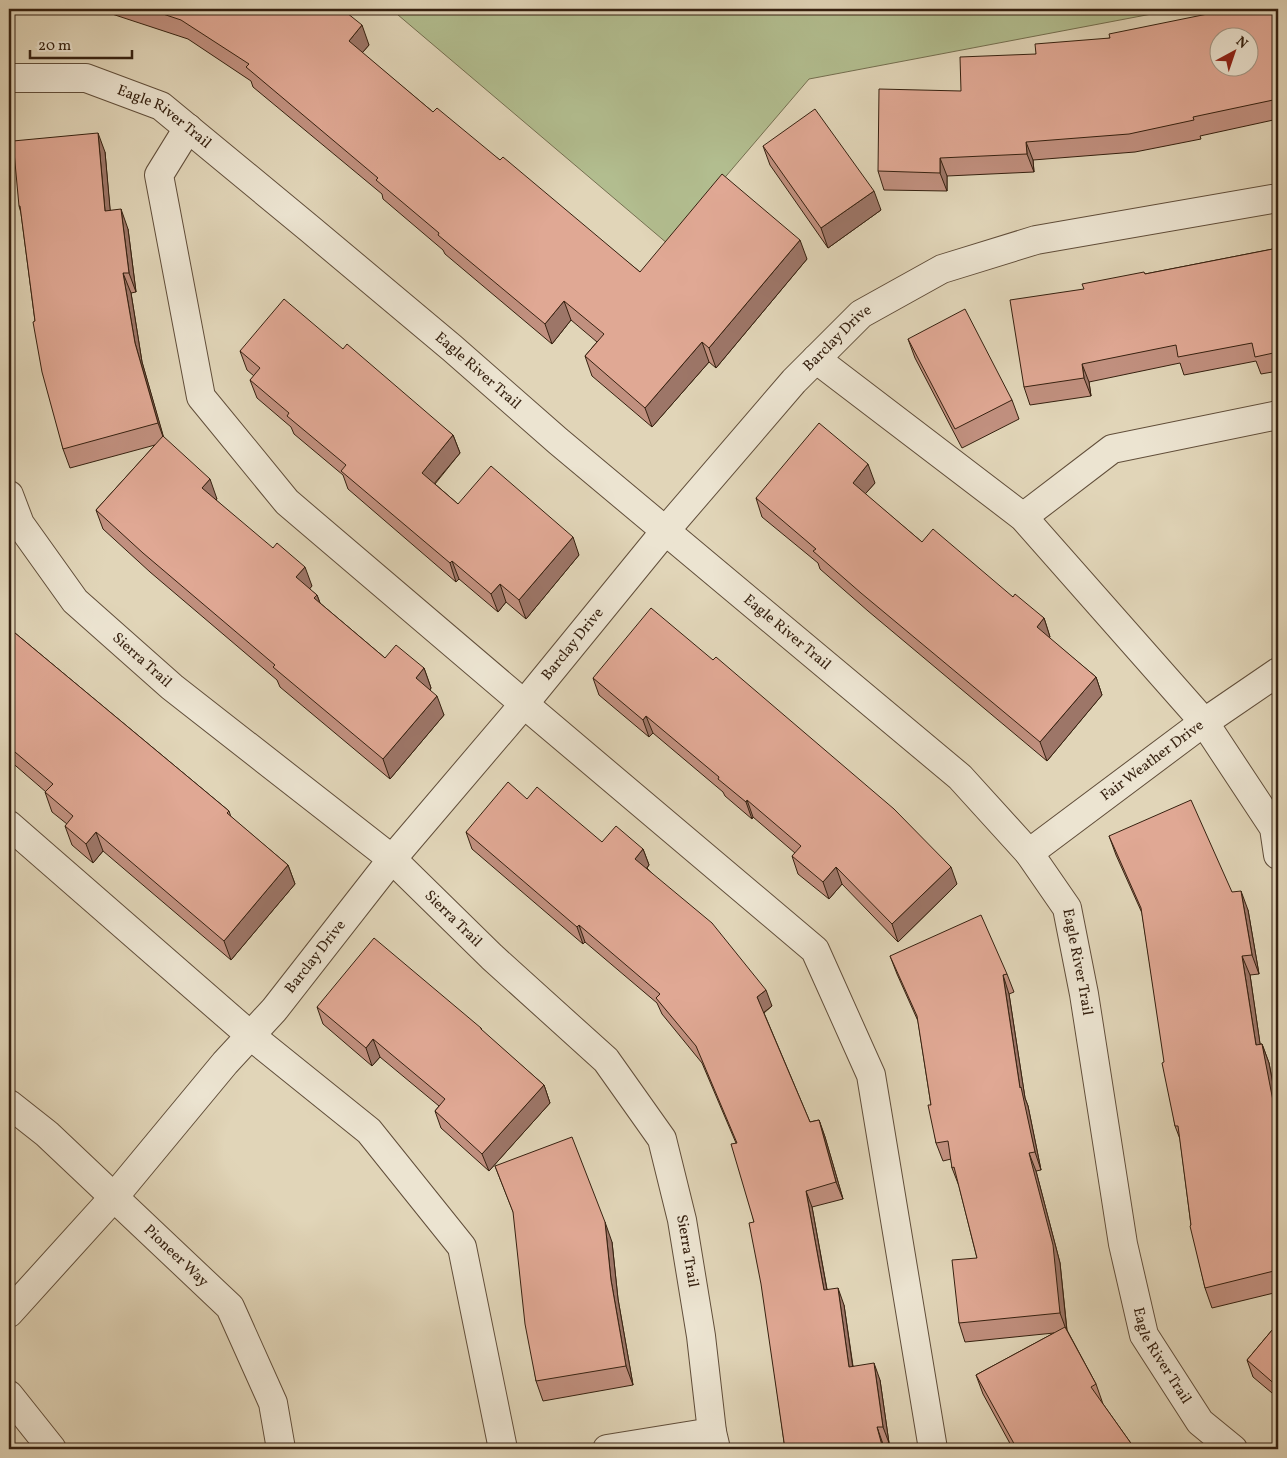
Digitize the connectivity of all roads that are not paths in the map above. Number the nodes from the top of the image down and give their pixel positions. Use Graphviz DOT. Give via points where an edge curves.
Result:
graph roads {
  1 [pos="9,78"];
  2 [pos="188,128"];
  3 [pos="1278,198"];
  4 [pos="816,359"];
  5 [pos="1278,415"];
  6 [pos="9,496"];
  7 [pos="1023,517"];
  8 [pos="666,530"];
  9 [pos="1278,672"];
  10 [pos="524,704"];
  11 [pos="1204,722"];
  12 [pos="9,825"];
  13 [pos="1029,854"];
  14 [pos="1278,855"];
  15 [pos="392,860"];
  16 [pos="251,1036"];
  17 [pos="9,1104"];
  18 [pos="114,1197"];
  19 [pos="9,1313"];
  20 [pos="9,1395"];
  21 [pos="714,1441"];
  22 [pos="52,1449"];
  23 [pos="281,1449"];
  24 [pos="503,1449"];
  25 [pos="607,1449"];
  26 [pos="933,1449"];
  27 [pos="1232,1449"];
  1 -- 2 [label="street, Eagle River Trail" via="86,78 160,106"];
  2 -- 8 [label="street, Eagle River Trail"];
  2 -- 10 [label="street" via="159,174 201,397 287,502"];
  3 -- 4 [label="street, Barclay Drive" via="1036,240 942,269 861,314"];
  4 -- 7 [label="street"];
  4 -- 8 [label="street, Barclay Drive"];
  5 -- 7 [label="street" via="1112,449"];
  6 -- 15 [label="street, Sierra Trail" via="20,524 76,601 172,686"];
  7 -- 11 [label="street"];
  8 -- 10 [label="street, Barclay Drive"];
  8 -- 13 [label="street, Eagle River Trail" via="960,777"];
  9 -- 11 [label="street, Fair Weather Drive"];
  10 -- 15 [label="street, Barclay Drive"];
  10 -- 26 [label="street" via="815,950 870,1075"];
  11 -- 13 [label="street, Fair Weather Drive"];
  11 -- 14 [label="street" via="1274,828"];
  12 -- 16 [label="street"];
  13 -- 27 [label="street, Eagle River Trail" via="1067,908 1084,994 1123,1244 1144,1335 1200,1422"];
  15 -- 16 [label="street, Barclay Drive"];
  15 -- 21 [label="street, Sierra Trail" via="492,957 606,1060 662,1139 682,1220"];
  16 -- 18 [label="street, Barclay Drive"];
  16 -- 24 [label="street" via="369,1131 462,1247"];
  17 -- 18 [label="street, Pioneer Way" via="47,1134"];
  18 -- 19 [label="street, Barclay Drive"];
  18 -- 23 [label="street, Pioneer Way" via="230,1307 273,1403"];
  20 -- 22 [label="street"];
  21 -- 25 [label="street"];
}
